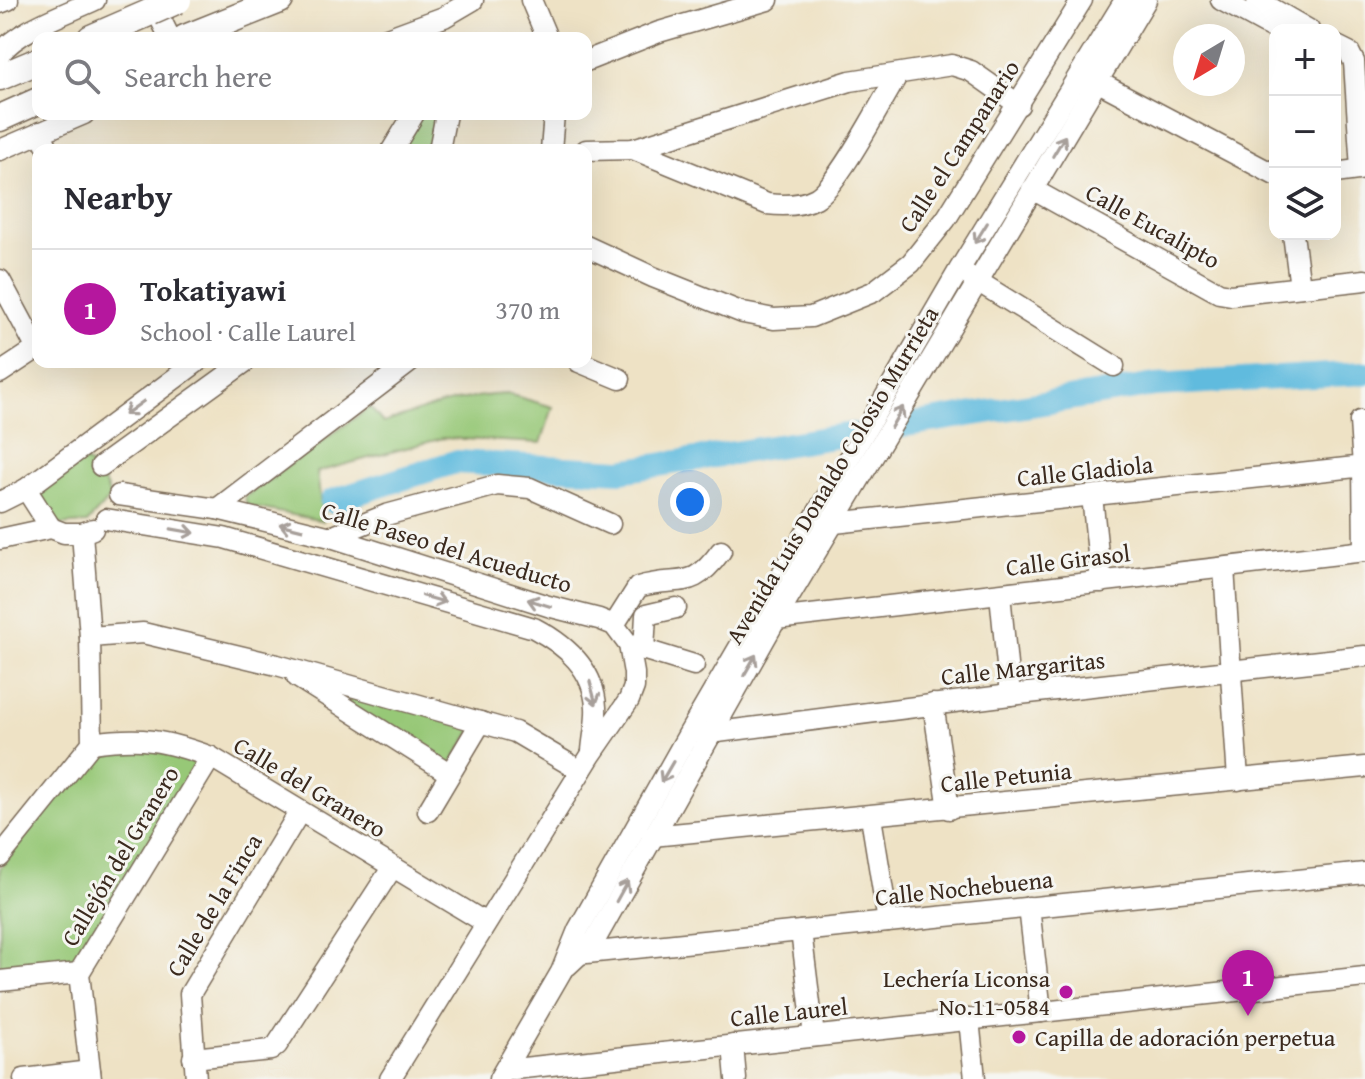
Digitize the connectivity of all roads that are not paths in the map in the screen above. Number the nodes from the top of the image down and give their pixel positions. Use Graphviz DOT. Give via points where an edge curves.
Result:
graph roads {
  1 [pos="8,0"];
  2 [pos="95,0"];
  3 [pos="178,0"];
  4 [pos="280,0"];
  5 [pos="473,0"];
  6 [pos="531,0"];
  7 [pos="768,0"];
  8 [pos="1082,0"];
  9 [pos="1125,0"];
  10 [pos="1146,0"];
  11 [pos="1221,0"];
  12 [pos="1257,0"];
  13 [pos="0,3"];
  14 [pos="157,6"];
  15 [pos="1299,24"];
  16 [pos="1269,26"];
  17 [pos="444,28"];
  18 [pos="103,32"];
  19 [pos="177,32"];
  20 [pos="197,32"];
  21 [pos="421,32"];
  22 [pos="544,32"];
  23 [pos="0,54"];
  24 [pos="592,59"];
  25 [pos="1351,62"];
  26 [pos="32,64"];
  27 [pos="898,74"];
  28 [pos="0,77"];
  29 [pos="1089,77"];
  30 [pos="32,104"];
  31 [pos="1019,105"];
  32 [pos="0,118"];
  33 [pos="75,120"];
  34 [pos="410,120"];
  35 [pos="445,120"];
  36 [pos="554,120"];
  37 [pos="44,141"];
  38 [pos="396,144"];
  39 [pos="440,144"];
  40 [pos="552,144"];
  41 [pos="633,149"];
  42 [pos="0,150"];
  43 [pos="592,150"];
  44 [pos="1363,169"];
  45 [pos="1269,172"];
  46 [pos="1341,172"];
  47 [pos="1032,189"];
  48 [pos="1294,240"];
  49 [pos="592,249"];
  50 [pos="959,270"];
  51 [pos="0,280"];
  52 [pos="1365,280"];
  53 [pos="977,281"];
  54 [pos="1300,287"];
  55 [pos="32,339"];
  56 [pos="32,351"];
  57 [pos="1114,366"];
  58 [pos="592,367"];
  59 [pos="189,368"];
  60 [pos="237,368"];
  61 [pos="402,368"];
  62 [pos="0,373"];
  63 [pos="620,379"];
  64 [pos="1360,421"];
  65 [pos="84,444"];
  66 [pos="863,456"];
  67 [pos="101,466"];
  68 [pos="1364,466"];
  69 [pos="26,489"];
  70 [pos="119,495"];
  71 [pos="1092,496"];
  72 [pos="0,502"];
  73 [pos="217,509"];
  74 [pos="106,519"];
  75 [pos="832,523"];
  76 [pos="610,524"];
  77 [pos="810,527"];
  78 [pos="51,528"];
  79 [pos="82,533"];
  80 [pos="331,537"];
  81 [pos="0,539"];
  82 [pos="721,551"];
  83 [pos="1364,551"];
  84 [pos="1224,568"];
  85 [pos="1101,582"];
  86 [pos="1000,594"];
  87 [pos="676,608"];
  88 [pos="776,619"];
  89 [pos="606,622"];
  90 [pos="90,637"];
  91 [pos="560,641"];
  92 [pos="637,648"];
  93 [pos="1365,656"];
  94 [pos="277,665"];
  95 [pos="694,665"];
  96 [pos="1233,673"];
  97 [pos="1010,695"];
  98 [pos="933,704"];
  99 [pos="481,722"];
  100 [pos="711,733"];
  101 [pos="688,735"];
  102 [pos="92,743"];
  103 [pos="211,757"];
  104 [pos="586,763"];
  105 [pos="1365,767"];
  106 [pos="449,773"];
  107 [pos="1238,780"];
  108 [pos="949,809"];
  109 [pos="300,811"];
  110 [pos="428,811"];
  111 [pos="871,817"];
  112 [pos="652,836"];
  113 [pos="0,857"];
  114 [pos="392,868"];
  115 [pos="1365,873"];
  116 [pos="1029,907"];
  117 [pos="888,922"];
  118 [pos="486,923"];
  119 [pos="801,931"];
  120 [pos="569,960"];
  121 [pos="79,973"];
  122 [pos="1365,977"];
  123 [pos="0,981"];
  124 [pos="1041,1012"];
  125 [pos="969,1019"];
  126 [pos="814,1036"];
  127 [pos="733,1045"];
  128 [pos="193,1058"];
  129 [pos="90,1075"];
  130 [pos="502,1075"];
  131 [pos="24,1079"];
  132 [pos="196,1079"];
  133 [pos="390,1079"];
  134 [pos="736,1079"];
  135 [pos="975,1079"];
  1 -- 13 [label="street"];
  2 -- 23 [label="street" via="22,35"];
  3 -- 14 [label="main road, bridge"];
  4 -- 20 [label="main road"];
  5 -- 17 [label="street"];
  6 -- 22 [label="street"];
  7 -- 24 [label="street" via="659,32"];
  8 -- 31 [label="street, Calle el Campanario"];
  9 -- 29 [label="street, Avenida Luis Donaldo Colosio Murrieta"];
  10 -- 29 [label="street, Avenida Luis Donaldo Colosio Murrieta"];
  11 -- 16 [label="street"];
  12 -- 15 [label="street"];
  14 -- 18 [label="main road"];
  14 -- 19 [label="street" via="162,22"];
  17 -- 21 [label="street"];
  25 -- 44 [label="street"];
  26 -- 28 [label="main road"];
  27 -- 31 [label="street" via="962,66"];
  27 -- 41 [label="street" via="850,81"];
  27 -- 41 [label="street" via="832,185 814,199 767,204"];
  29 -- 45 [label="street"];
  47 -- 29 [label="street, Avenida Luis Donaldo Colosio Murrieta, one-way"];
  29 -- 50 [label="street, Avenida Luis Donaldo Colosio Murrieta, one-way"];
  30 -- 32 [label="main road"];
  31 -- 49 [label="street, Calle el Campanario" via="946,219 911,263 873,292 811,317 774,319 743,313"];
  33 -- 37 [label="street"];
  34 -- 38 [label="street"];
  35 -- 39 [label="street"];
  36 -- 40 [label="street"];
  37 -- 42 [label="street"];
  41 -- 43 [label="street"];
  44 -- 46 [label="street"];
  47 -- 53 [label="street, Avenida Luis Donaldo Colosio Murrieta"];
  47 -- 54 [label="street, Calle Eucalipto" via="1219,293"];
  48 -- 54 [label="street"];
  50 -- 53 [label="street"];
  50 -- 66 [label="street, Avenida Luis Donaldo Colosio Murrieta"];
  51 -- 55 [label="street"];
  52 -- 54 [label="street, Calle Eucalipto"];
  53 -- 57 [label="street"];
  66 -- 53 [label="street, Avenida Luis Donaldo Colosio Murrieta, one-way"];
  56 -- 62 [label="street"];
  58 -- 63 [label="street"];
  59 -- 65 [label="street, one-way"];
  60 -- 67 [label="street"];
  61 -- 73 [label="street"];
  64 -- 68 [label="street"];
  65 -- 67 [label="street"];
  65 -- 69 [label="street"];
  66 -- 75 [label="street, Avenida Luis Donaldo Colosio Murrieta"];
  66 -- 77 [label="street, Avenida Luis Donaldo Colosio Murrieta"];
  67 -- 70 [label="street"];
  68 -- 71 [label="street, Calle Gladiola"];
  68 -- 83 [label="street"];
  69 -- 72 [label="street"];
  69 -- 78 [label="street"];
  70 -- 73 [label="street, Calle Paseo del Acueducto"];
  70 -- 74 [label="street"];
  71 -- 75 [label="street, Calle Gladiola"];
  71 -- 85 [label="street"];
  80 -- 73 [label="street, Calle Paseo del Acueducto, one-way"];
  74 -- 79 [label="street"];
  74 -- 91 [label="street, one-way" via="224,538 534,628"];
  75 -- 77 [label="street, Calle Gladiola"];
  75 -- 88 [label="street, Avenida Luis Donaldo Colosio Murrieta"];
  76 -- 80 [label="street" via="530,488 497,485 386,515"];
  77 -- 101 [label="street, Avenida Luis Donaldo Colosio Murrieta"];
  78 -- 79 [label="street"];
  78 -- 81 [label="street"];
  79 -- 90 [label="street"];
  89 -- 80 [label="street, Calle Paseo del Acueducto, one-way"];
  82 -- 89 [label="street" via="709,568 688,581 638,587"];
  83 -- 84 [label="street, Calle Girasol"];
  84 -- 85 [label="street, Calle Girasol"];
  84 -- 96 [label="street"];
  85 -- 86 [label="street, Calle Girasol"];
  86 -- 88 [label="street, Calle Girasol"];
  86 -- 97 [label="street"];
  87 -- 92 [label="street" via="646,615"];
  100 -- 88 [label="street, Avenida Luis Donaldo Colosio Murrieta, one-way"];
  89 -- 91 [label="street" via="575,626"];
  89 -- 92 [label="street"];
  90 -- 94 [label="street" via="143,633"];
  90 -- 102 [label="street"];
  91 -- 104 [label="street, one-way" via="593,687 597,709"];
  92 -- 95 [label="street"];
  92 -- 104 [label="street" via="629,700"];
  93 -- 96 [label="street, Calle Margaritas"];
  94 -- 99 [label="street"];
  94 -- 106 [label="street"];
  96 -- 97 [label="street, Calle Margaritas"];
  96 -- 107 [label="street"];
  97 -- 98 [label="street, Calle Margaritas"];
  98 -- 100 [label="street, Calle Margaritas"];
  98 -- 108 [label="street"];
  99 -- 104 [label="street"];
  99 -- 106 [label="street"];
  100 -- 101 [label="street, Calle Margaritas"];
  100 -- 112 [label="street, Avenida Luis Donaldo Colosio Murrieta"];
  101 -- 120 [label="street, Avenida Luis Donaldo Colosio Murrieta, one-way" via="578,930"];
  102 -- 103 [label="street, Calle del Granero" via="144,738"];
  102 -- 113 [label="street"];
  103 -- 109 [label="street, Calle del Granero"];
  103 -- 121 [label="street, Callejón del Granero"];
  104 -- 118 [label="street"];
  105 -- 107 [label="street, Calle Petunia"];
  106 -- 110 [label="street"];
  107 -- 108 [label="street, Calle Petunia"];
  108 -- 111 [label="street, Calle Petunia"];
  109 -- 114 [label="street, Calle del Granero"];
  109 -- 128 [label="street, Calle de la Finca" via="190,994"];
  111 -- 112 [label="street, Calle Petunia"];
  111 -- 117 [label="street"];
  120 -- 112 [label="street, Avenida Luis Donaldo Colosio Murrieta, one-way" via="595,940"];
  114 -- 118 [label="street, Calle del Granero"];
  114 -- 128 [label="street" via="277,1045 271,1050"];
  115 -- 116 [label="street, Calle Nochebuena"];
  116 -- 117 [label="street, Calle Nochebuena"];
  116 -- 124 [label="street"];
  117 -- 119 [label="street, Calle Nochebuena"];
  118 -- 133 [label="street"];
  119 -- 120 [label="street, Calle Nochebuena"];
  119 -- 126 [label="street"];
  120 -- 130 [label="street, Avenida Luis Donaldo Colosio Murrieta"];
  121 -- 123 [label="street"];
  121 -- 129 [label="street, Callejón del Granero"];
  122 -- 124 [label="street, Calle Laurel"];
  124 -- 125 [label="street, Calle Laurel"];
  125 -- 126 [label="street, Calle Laurel"];
  125 -- 135 [label="street"];
  126 -- 127 [label="street, Calle Laurel"];
  127 -- 130 [label="street, Calle Laurel"];
  127 -- 134 [label="street"];
  128 -- 132 [label="street, Calle de la Finca"];
  129 -- 131 [label="street"];
}
